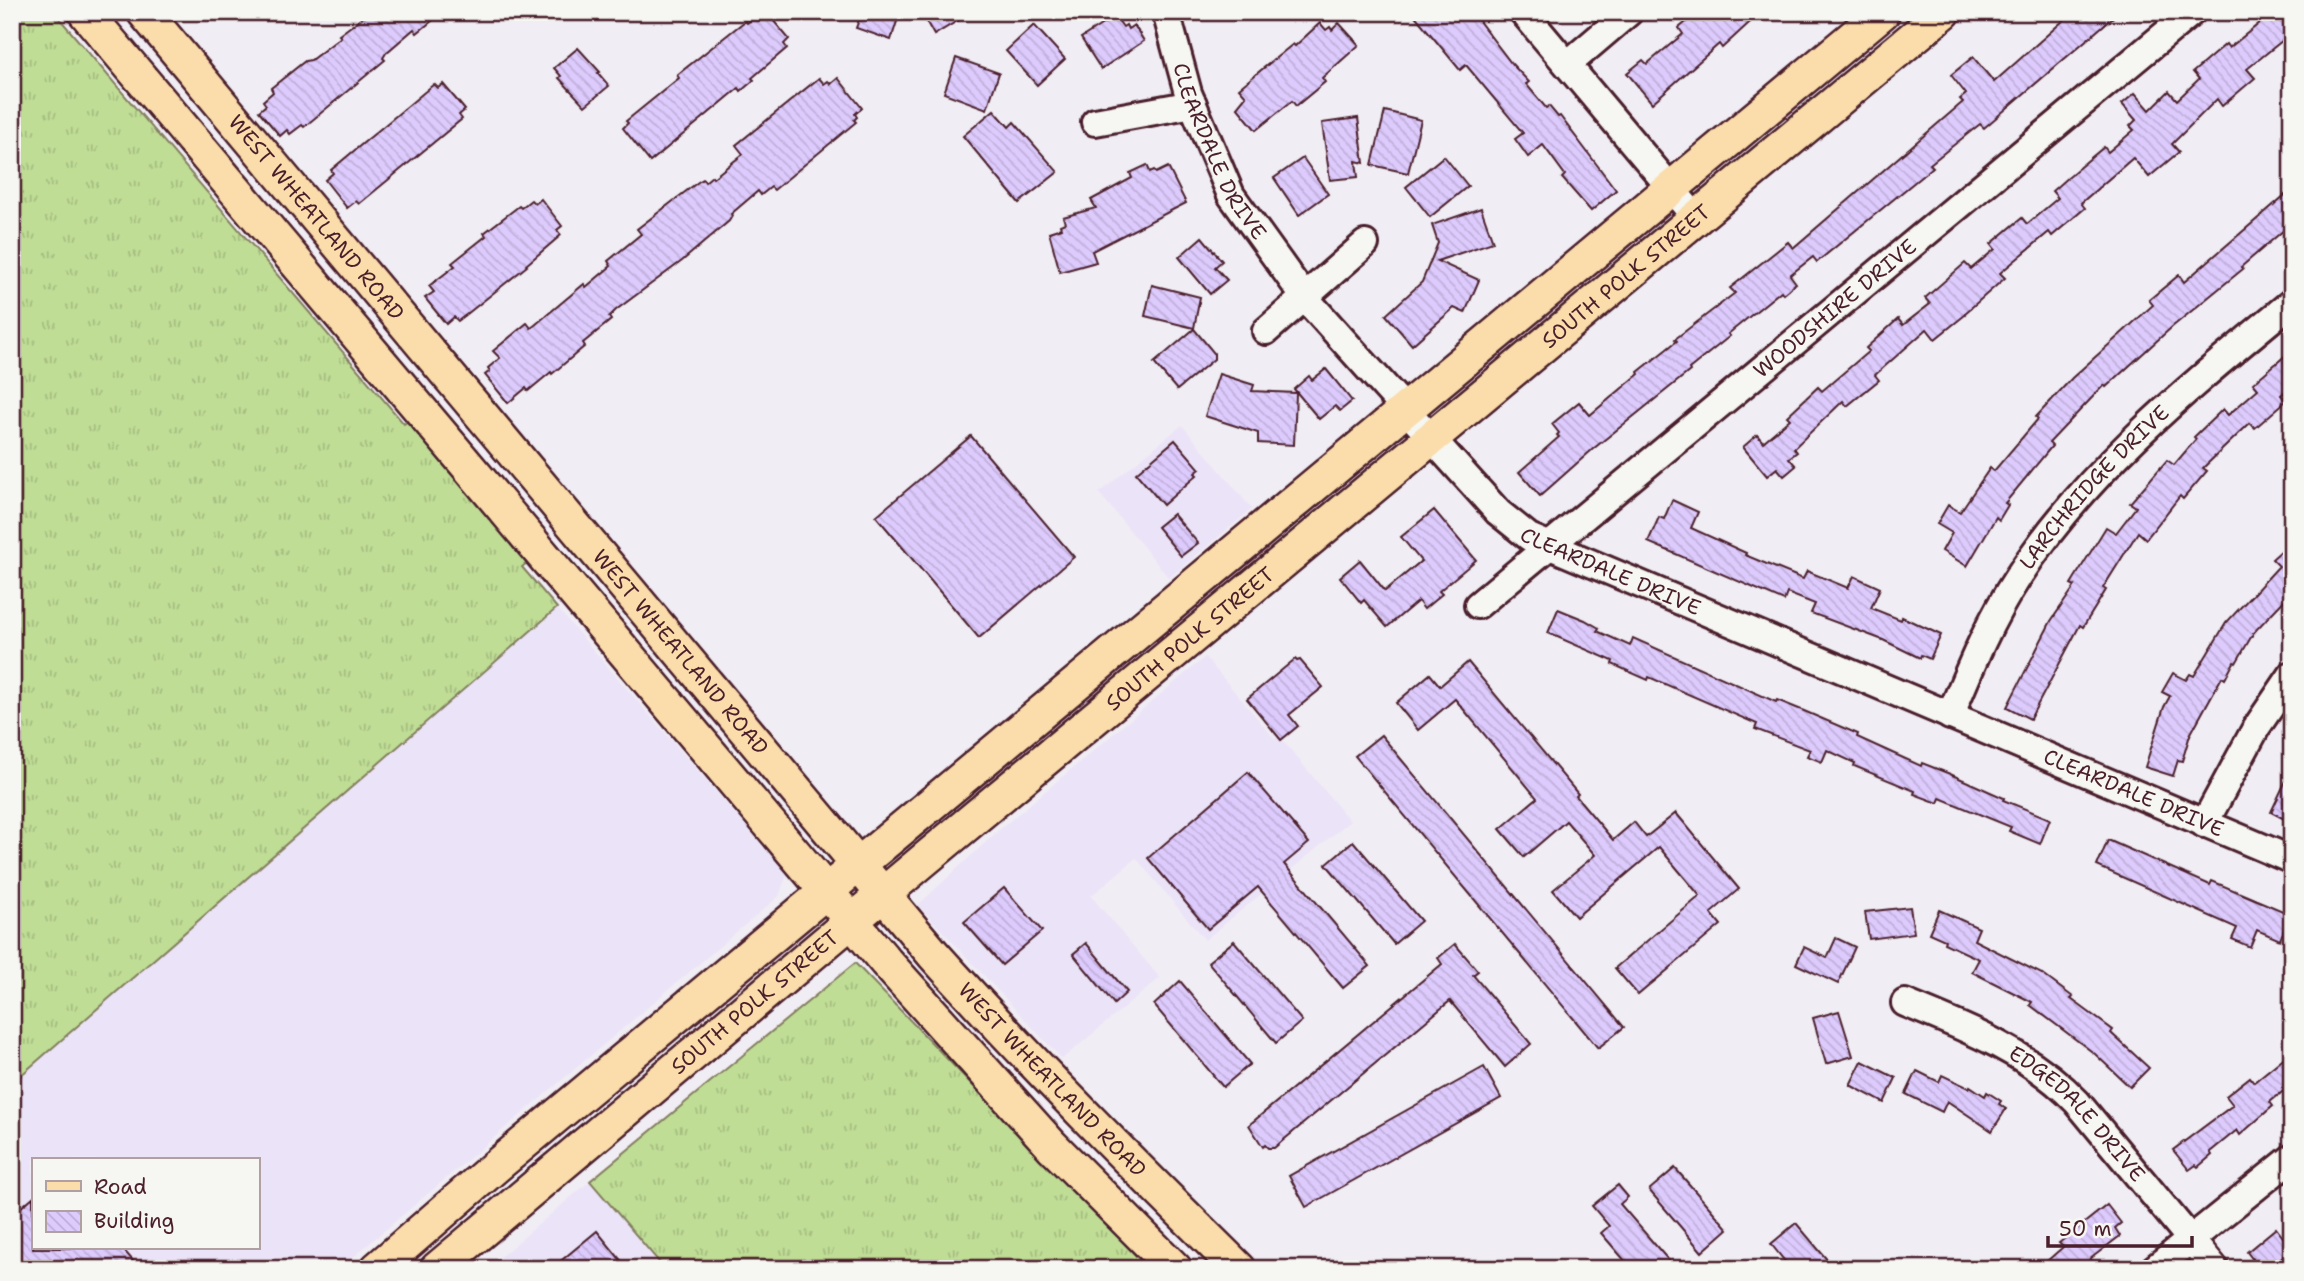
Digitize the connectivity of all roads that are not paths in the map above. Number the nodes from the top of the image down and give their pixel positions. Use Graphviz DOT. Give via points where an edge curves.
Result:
graph roads {
  1 [pos="85,12"];
  2 [pos="144,12"];
  3 [pos="1166,12"];
  4 [pos="1522,12"];
  5 [pos="1629,12"];
  6 [pos="1883,12"];
  7 [pos="1944,12"];
  8 [pos="2192,12"];
  9 [pos="187,62"];
  10 [pos="1567,64"];
  11 [pos="152,94"];
  12 [pos="1193,104"];
  13 [pos="1095,122"];
  14 [pos="1671,188"];
  15 [pos="1696,218"];
  16 [pos="1365,244"];
  17 [pos="344,250"];
  18 [pos="310,281"];
  19 [pos="1305,298"];
  20 [pos="2292,302"];
  21 [pos="1266,331"];
  22 [pos="1406,409"];
  23 [pos="1431,438"];
  24 [pos="524,465"];
  25 [pos="489,493"];
  26 [pos="1549,547"];
  27 [pos="1179,598"];
  28 [pos="1478,605"];
  29 [pos="1204,627"];
  30 [pos="2292,675"];
  31 [pos="1950,716"];
  32 [pos="2204,824"];
  33 [pos="2292,860"];
  34 [pos="859,864"];
  35 [pos="826,891"];
  36 [pos="883,894"];
  37 [pos="851,921"];
  38 [pos="1905,1003"];
  39 [pos="2292,1158"];
  40 [pos="1140,1172"];
  41 [pos="1107,1201"];
  42 [pos="441,1214"];
  43 [pos="2189,1238"];
  44 [pos="466,1244"];
  45 [pos="377,1269"];
  46 [pos="437,1269"];
  47 [pos="1175,1269"];
  48 [pos="1239,1269"];
  49 [pos="2154,1269"];
  50 [pos="2215,1269"];
  1 -- 11 [label="main road, WEST WHEATLAND ROAD"];
  2 -- 9 [label="main road, WEST WHEATLAND ROAD"];
  3 -- 12 [label="street, CLEARDALE DRIVE"];
  4 -- 10 [label="street"];
  5 -- 10 [label="street"];
  6 -- 14 [label="main road, SOUTH POLK STREET"];
  7 -- 15 [label="main road, SOUTH POLK STREET"];
  8 -- 26 [label="street, WOODSHIRE DRIVE"];
  9 -- 11 [label="main road"];
  9 -- 17 [label="main road, WEST WHEATLAND ROAD"];
  10 -- 14 [label="street"];
  11 -- 18 [label="main road, WEST WHEATLAND ROAD"];
  12 -- 13 [label="street"];
  12 -- 19 [label="street, CLEARDALE DRIVE" via="1231,195"];
  14 -- 15 [label="street"];
  14 -- 22 [label="main road, SOUTH POLK STREET"];
  15 -- 23 [label="main road, SOUTH POLK STREET"];
  16 -- 19 [label="street"];
  17 -- 18 [label="main road"];
  17 -- 24 [label="main road, WEST WHEATLAND ROAD"];
  18 -- 25 [label="main road, WEST WHEATLAND ROAD"];
  19 -- 21 [label="street"];
  19 -- 22 [label="street, CLEARDALE DRIVE"];
  20 -- 31 [label="street, LARCHRIDGE DRIVE" via="2182,394 2118,456 2049,534 1987,628"];
  22 -- 23 [label="street, CLEARDALE DRIVE"];
  22 -- 27 [label="main road, SOUTH POLK STREET"];
  23 -- 26 [label="street, CLEARDALE DRIVE" via="1498,512"];
  23 -- 29 [label="main road, SOUTH POLK STREET"];
  24 -- 25 [label="main road"];
  24 -- 34 [label="main road, WEST WHEATLAND ROAD"];
  25 -- 35 [label="main road, WEST WHEATLAND ROAD"];
  26 -- 28 [label="street, WOODSHIRE DRIVE"];
  26 -- 31 [label="street, CLEARDALE DRIVE"];
  27 -- 29 [label="main road"];
  27 -- 34 [label="main road, SOUTH POLK STREET"];
  29 -- 36 [label="main road, SOUTH POLK STREET"];
  30 -- 32 [label="street" via="2256,728"];
  31 -- 32 [label="street, CLEARDALE DRIVE"];
  32 -- 33 [label="street, CLEARDALE DRIVE"];
  34 -- 35 [label="main road, SOUTH POLK STREET"];
  34 -- 36 [label="main road, WEST WHEATLAND ROAD"];
  35 -- 37 [label="main road, WEST WHEATLAND ROAD"];
  35 -- 42 [label="main road, SOUTH POLK STREET"];
  36 -- 37 [label="main road, SOUTH POLK STREET"];
  36 -- 40 [label="main road, WEST WHEATLAND ROAD" via="987,1014"];
  37 -- 41 [label="main road, WEST WHEATLAND ROAD"];
  37 -- 44 [label="main road, SOUTH POLK STREET"];
  38 -- 43 [label="street, EDGEDALE DRIVE" via="1988,1038 2059,1083"];
  39 -- 43 [label="street"];
  40 -- 41 [label="main road"];
  40 -- 48 [label="main road, WEST WHEATLAND ROAD"];
  41 -- 47 [label="main road, WEST WHEATLAND ROAD"];
  42 -- 44 [label="main road"];
  42 -- 45 [label="main road, SOUTH POLK STREET"];
  43 -- 49 [label="street"];
  43 -- 50 [label="street, EDGEDALE DRIVE"];
  44 -- 46 [label="main road, SOUTH POLK STREET"];
}
